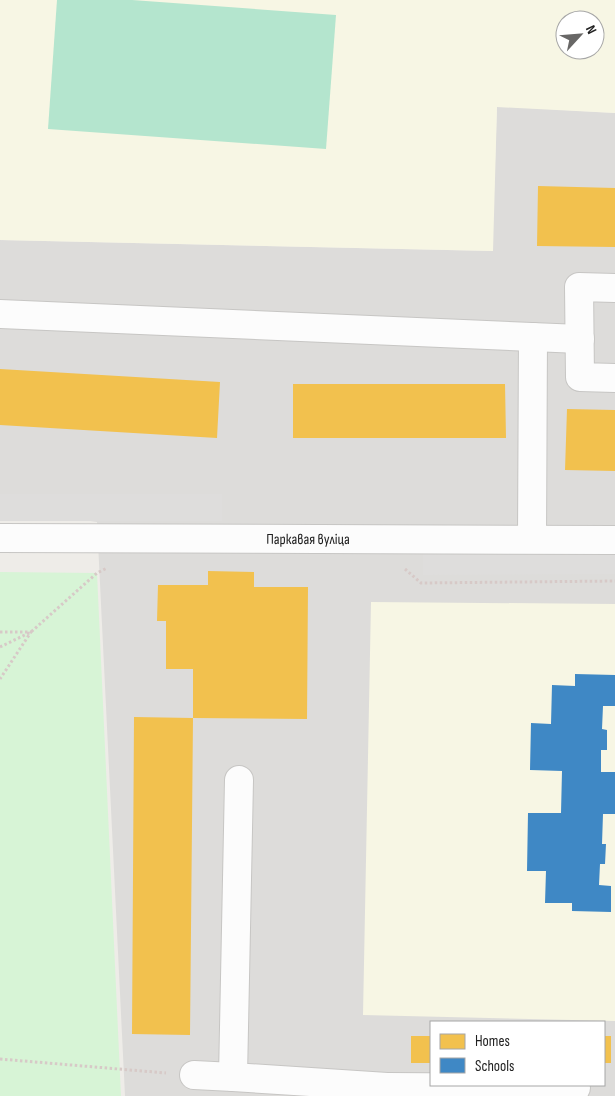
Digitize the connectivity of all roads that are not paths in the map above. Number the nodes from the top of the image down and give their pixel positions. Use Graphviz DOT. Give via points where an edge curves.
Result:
graph roads {
  1 [pos="615,288"];
  2 [pos="0,314"];
  3 [pos="533,337"];
  4 [pos="580,339"];
  5 [pos="615,378"];
  6 [pos="0,538"];
  7 [pos="532,539"];
  8 [pos="615,540"];
  9 [pos="239,780"];
  10 [pos="194,1075"];
  11 [pos="233,1077"];
  12 [pos="576,1088"];
  13 [pos="387,1091"];
  1 -- 4 [label="street" via="579,287"];
  2 -- 3 [label="street"];
  3 -- 4 [label="street"];
  3 -- 7 [label="street"];
  4 -- 5 [label="street" via="580,377"];
  6 -- 7 [label="street, Паркавая вуліца"];
  7 -- 8 [label="street, Паркавая вуліца"];
  9 -- 11 [label="street"];
  10 -- 11 [label="street"];
  11 -- 13 [label="street"];
  12 -- 13 [label="street"];
}
